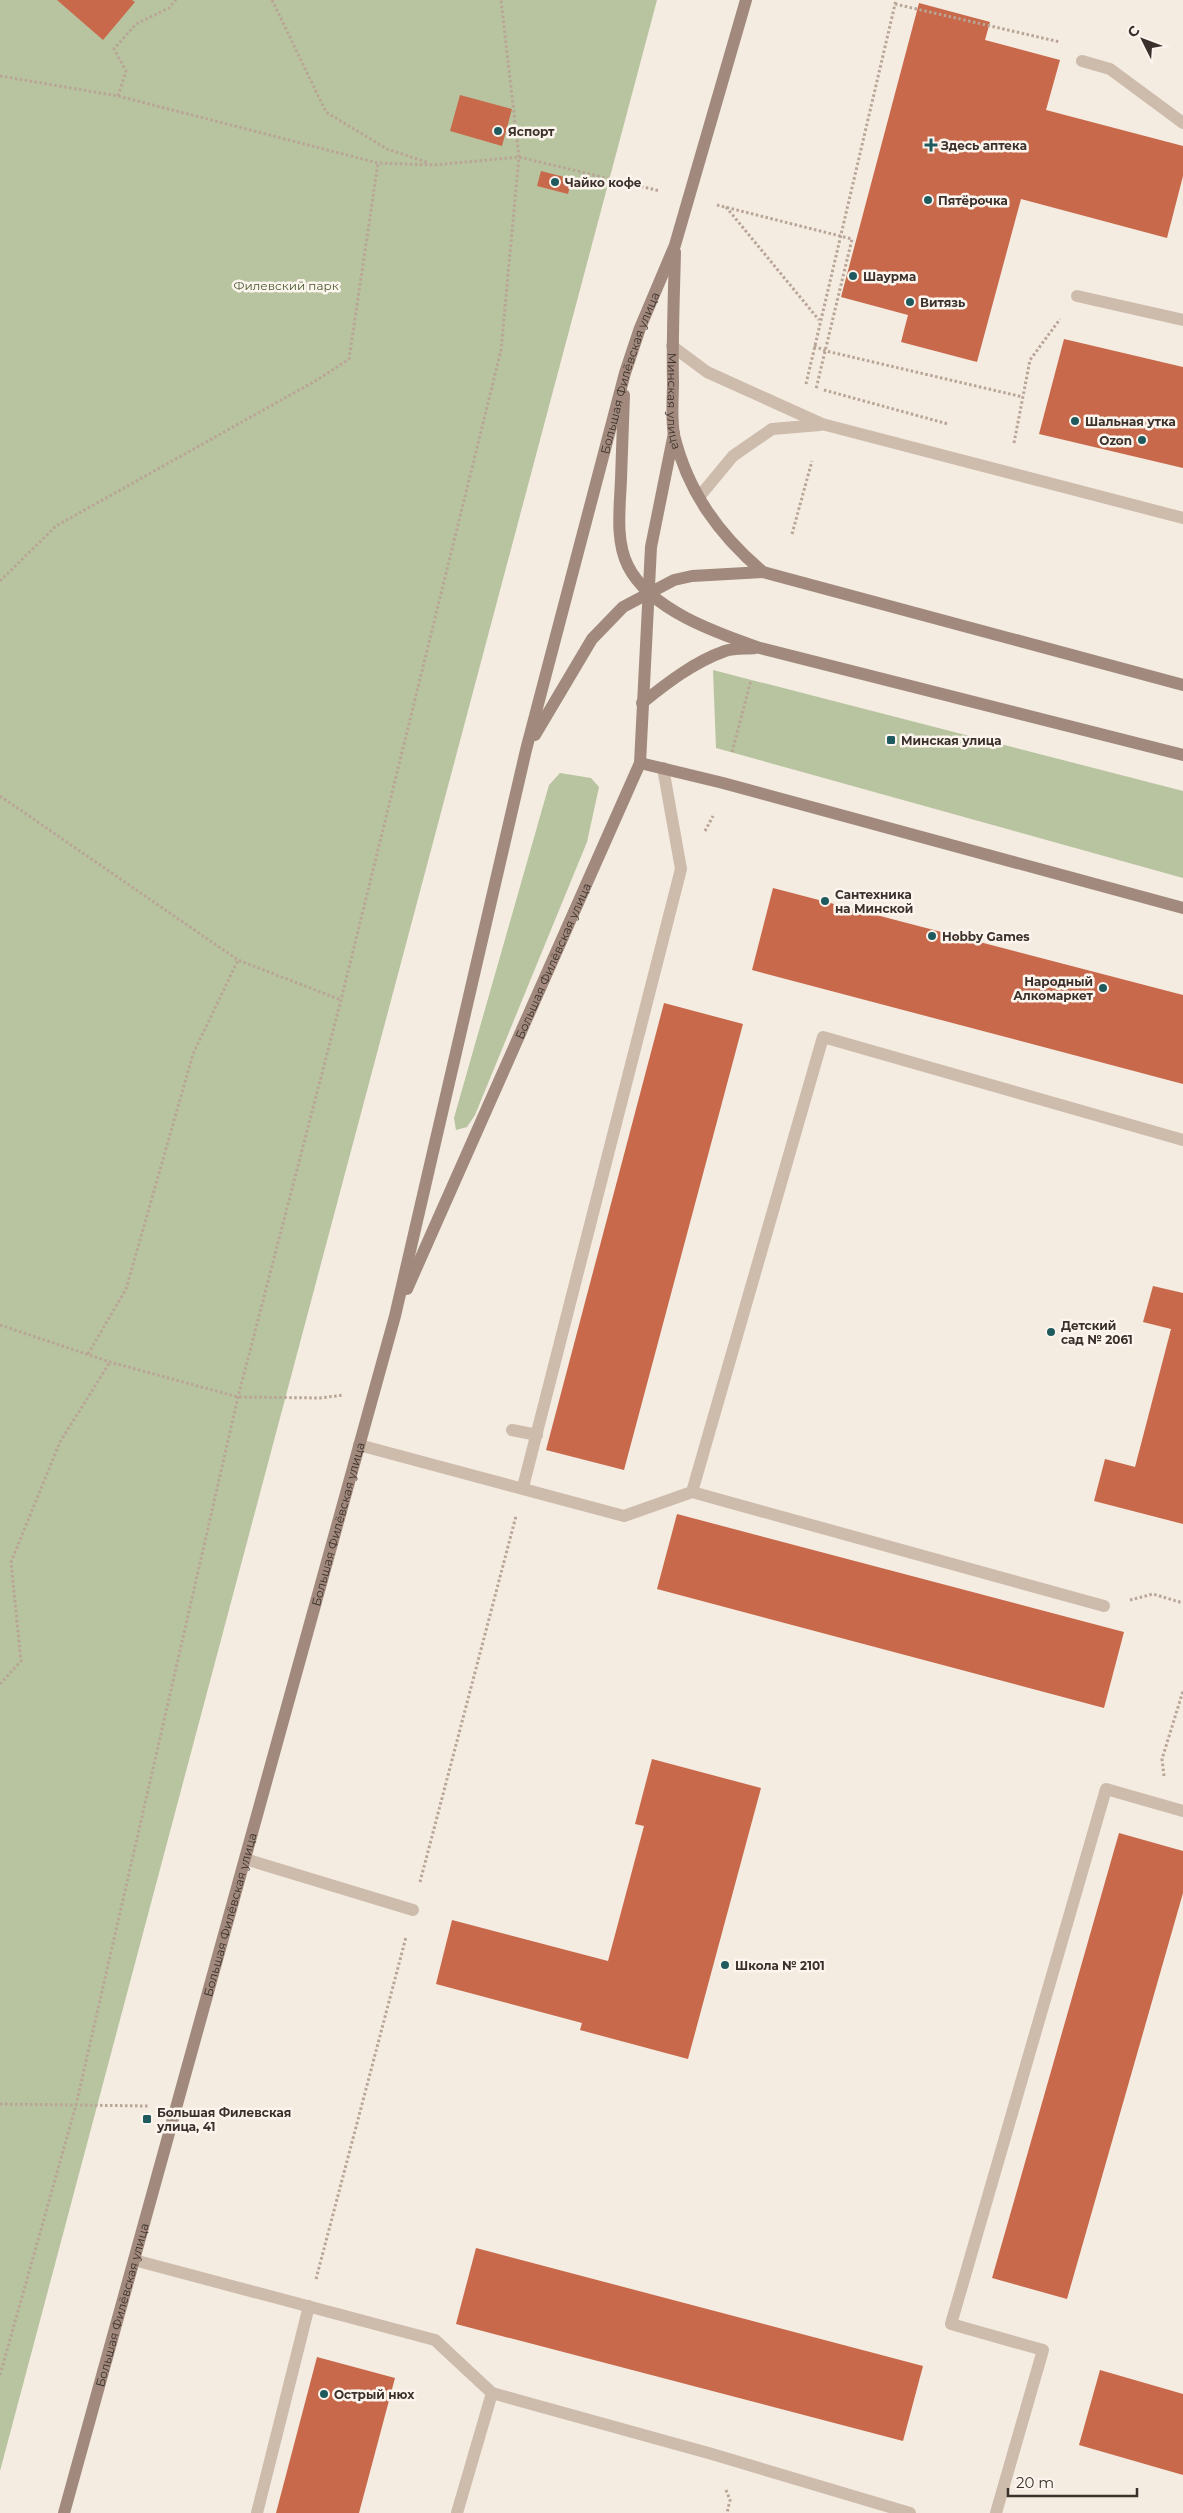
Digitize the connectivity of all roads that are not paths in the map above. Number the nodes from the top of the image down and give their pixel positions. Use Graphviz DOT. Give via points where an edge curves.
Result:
graph roads {
  1 [pos="746,0"];
  2 [pos="1082,61"];
  3 [pos="1183,123"];
  4 [pos="675,245"];
  5 [pos="1077,296"];
  6 [pos="1183,320"];
  7 [pos="672,346"];
  8 [pos="625,373"];
  9 [pos="822,424"];
  10 [pos="674,433"];
  11 [pos="699,497"];
  12 [pos="1183,518"];
  13 [pos="763,572"];
  14 [pos="649,592"];
  15 [pos="760,648"];
  16 [pos="1183,685"];
  17 [pos="642,702"];
  18 [pos="526,750"];
  19 [pos="1183,755"];
  20 [pos="640,763"];
  21 [pos="663,768"];
  22 [pos="1183,908"];
  23 [pos="1183,1140"];
  24 [pos="395,1316"];
  25 [pos="512,1430"];
  26 [pos="537,1435"];
  27 [pos="359,1445"];
  28 [pos="524,1487"];
  29 [pos="692,1492"];
  30 [pos="1104,1606"];
  31 [pos="1183,1811"];
  32 [pos="245,1859"];
  33 [pos="413,1910"];
  34 [pos="134,2260"];
  35 [pos="309,2306"];
  36 [pos="492,2393"];
  37 [pos="64,2513"];
  38 [pos="257,2513"];
  39 [pos="457,2513"];
  40 [pos="910,2513"];
  41 [pos="996,2513"];
  1 -- 4 [label="street, Большая Филёвская улица"];
  2 -- 3 [label="lane" via="1110,69"];
  4 -- 7 [label="street, Минская улица"];
  4 -- 8 [label="street, Большая Филёвская улица"];
  5 -- 6 [label="lane"];
  7 -- 9 [label="lane" via="707,372"];
  7 -- 10 [label="street, Минская улица"];
  8 -- 14 [label="street" via="620,533 628,566"];
  8 -- 18 [label="street, Большая Филёвская улица"];
  9 -- 11 [label="lane" via="772,429 733,456"];
  9 -- 12 [label="lane"];
  10 -- 11 [label="street, Минская улица" via="688,477"];
  10 -- 14 [label="street, Большая Филёвская улица" via="651,547"];
  11 -- 13 [label="street, Минская улица" via="729,542"];
  13 -- 14 [label="street, Большая Филёвская улица" via="692,576 674,580"];
  13 -- 16 [label="street, Минская улица"];
  14 -- 15 [label="street" via="698,624"];
  14 -- 17 [label="street, Большая Филёвская улица"];
  14 -- 18 [label="street, Большая Филёвская улица" via="623,607 592,638"];
  15 -- 17 [label="street" via="726,650 681,674"];
  15 -- 19 [label="street"];
  17 -- 20 [label="street, Большая Филёвская улица"];
  18 -- 24 [label="street, Большая Филёвская улица"];
  20 -- 21 [label="street"];
  20 -- 24 [label="street, Большая Филёвская улица"];
  21 -- 22 [label="street"];
  21 -- 26 [label="lane" via="681,870"];
  23 -- 29 [label="lane" via="823,1038"];
  24 -- 27 [label="street, Большая Филёвская улица"];
  25 -- 26 [label="lane"];
  26 -- 28 [label="lane"];
  27 -- 28 [label="lane"];
  27 -- 32 [label="street, Большая Филёвская улица"];
  28 -- 29 [label="lane" via="624,1516"];
  29 -- 30 [label="lane"];
  31 -- 41 [label="lane" via="1106,1789 951,2324 1043,2350"];
  32 -- 33 [label="lane"];
  32 -- 34 [label="street, Большая Филёвская улица"];
  34 -- 35 [label="lane"];
  34 -- 37 [label="street, Большая Филёвская улица"];
  35 -- 36 [label="lane" via="435,2340"];
  35 -- 38 [label="lane"];
  36 -- 39 [label="lane"];
  36 -- 40 [label="lane"];
}
